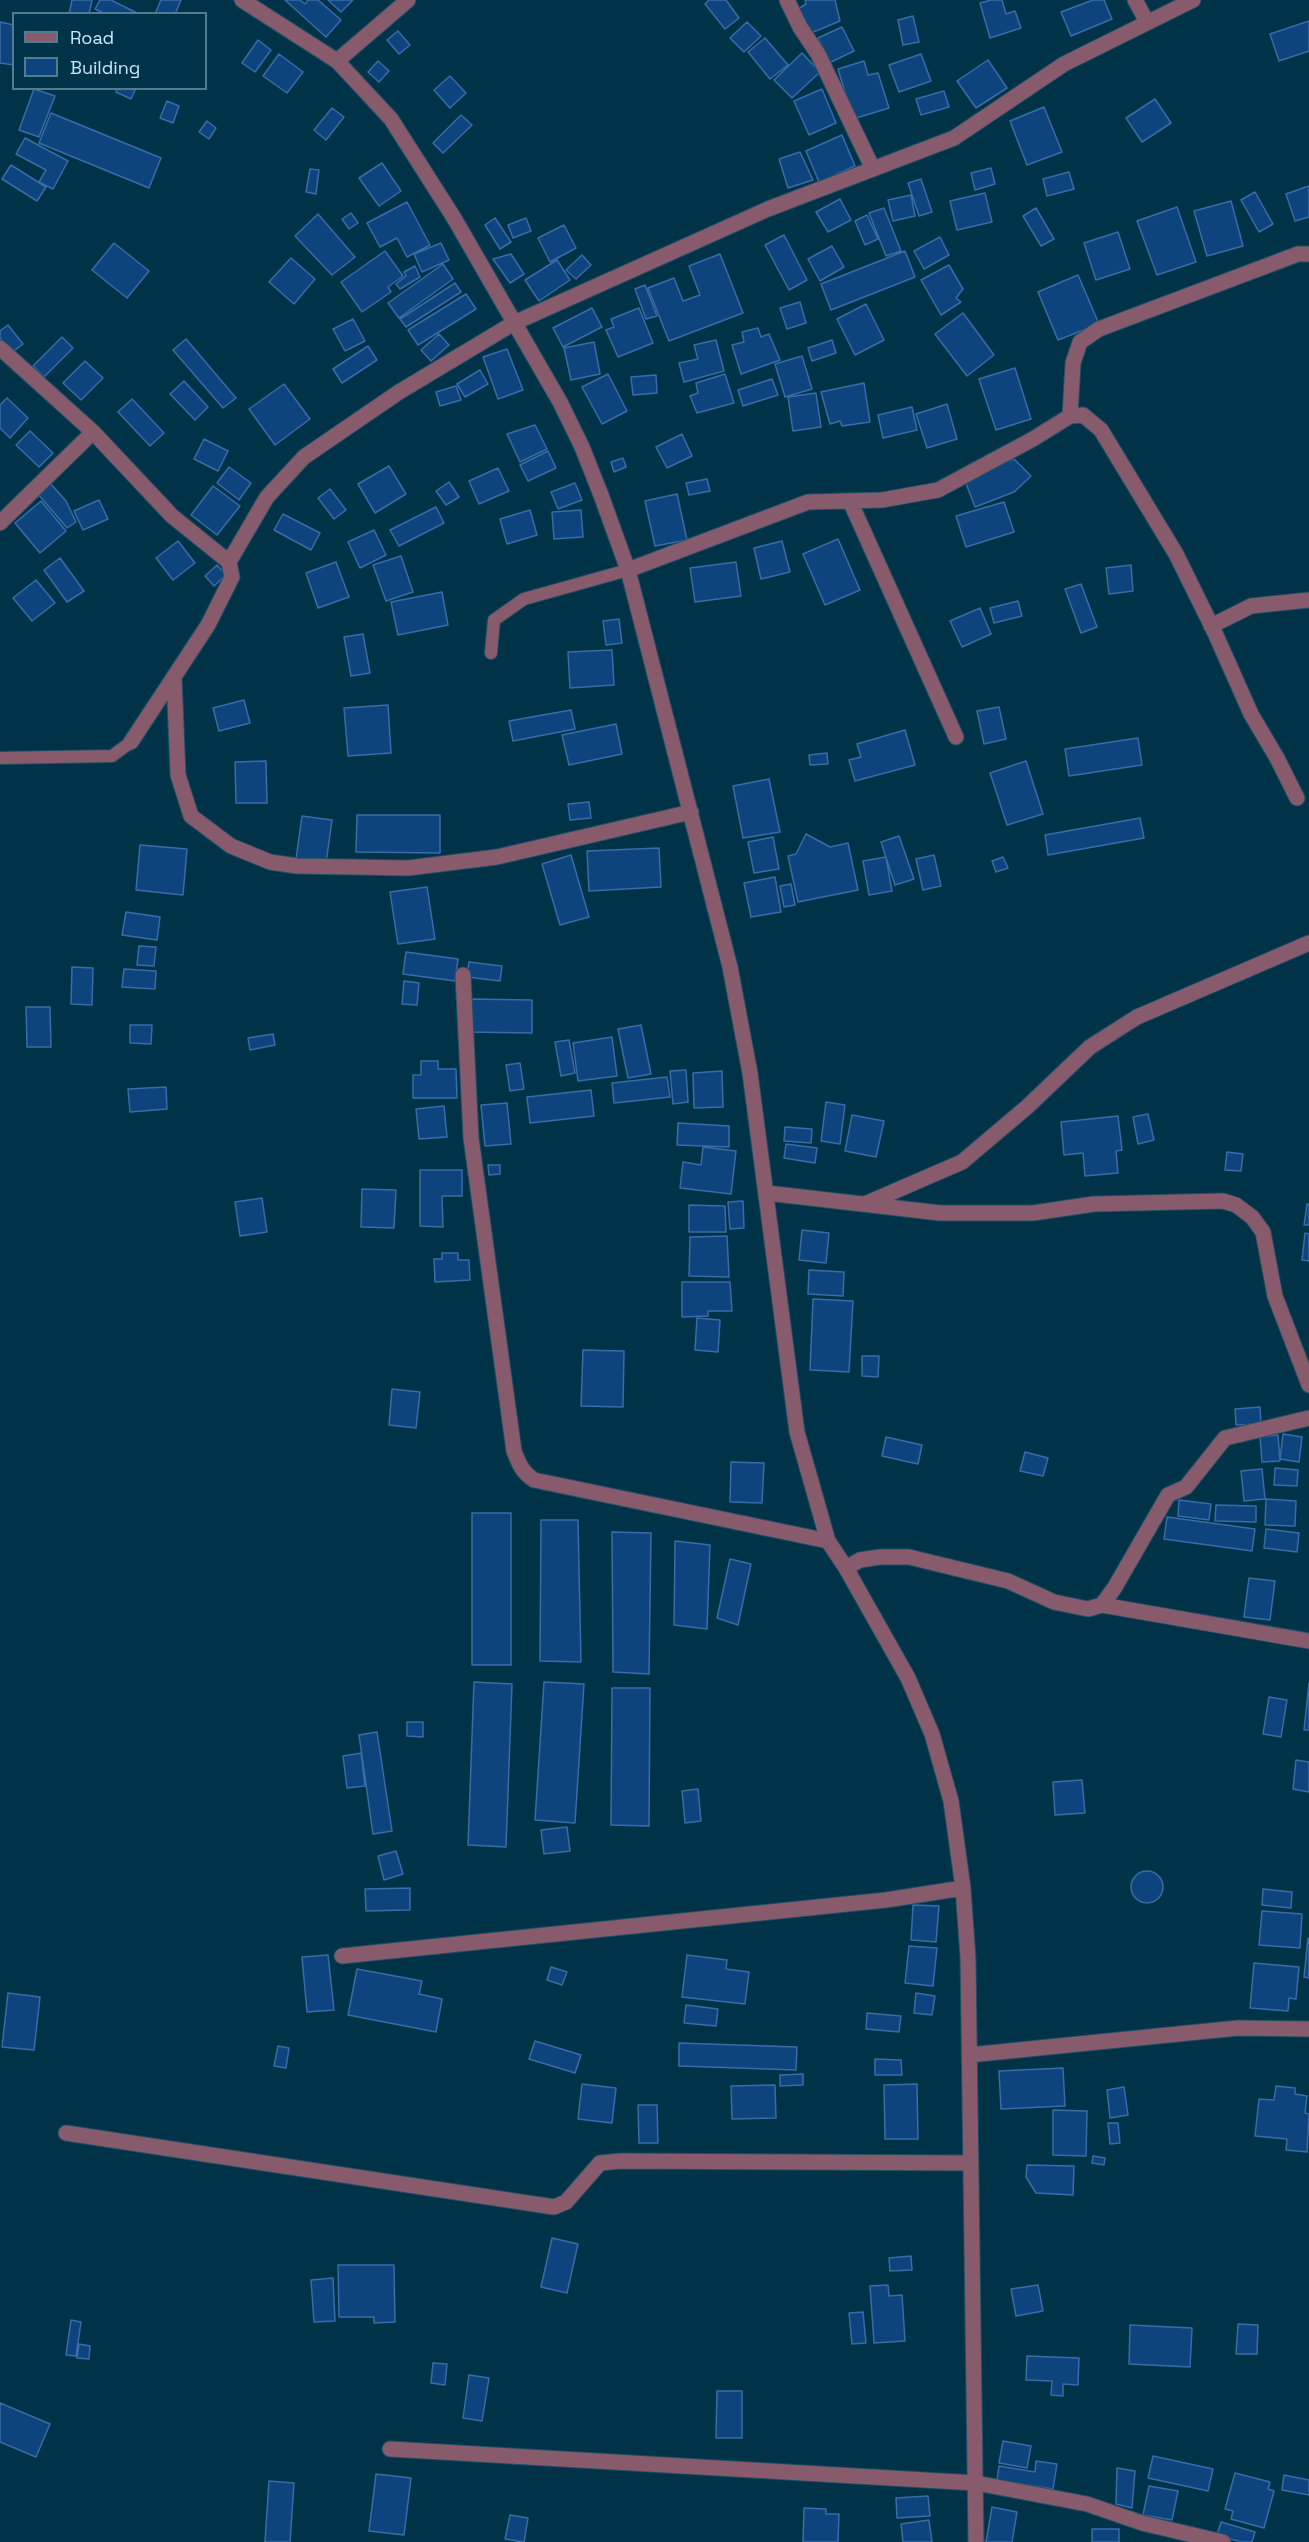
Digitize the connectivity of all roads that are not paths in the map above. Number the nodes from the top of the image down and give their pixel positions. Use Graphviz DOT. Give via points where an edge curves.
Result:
graph roads {
  1 [pos="242,0"];
  2 [pos="408,0"];
  3 [pos="787,0"];
  4 [pos="1134,0"];
  5 [pos="1193,0"];
  6 [pos="1148,22"];
  7 [pos="337,61"];
  8 [pos="873,169"];
  9 [pos="1309,254"];
  10 [pos="514,324"];
  11 [pos="0,348"];
  12 [pos="1070,416"];
  13 [pos="93,432"];
  14 [pos="850,501"];
  15 [pos="0,523"];
  16 [pos="229,562"];
  17 [pos="628,570"];
  18 [pos="1309,600"];
  19 [pos="1211,626"];
  20 [pos="490,653"];
  21 [pos="174,676"];
  22 [pos="956,737"];
  23 [pos="131,742"];
  24 [pos="0,758"];
  25 [pos="1297,798"];
  26 [pos="691,812"];
  27 [pos="1309,943"];
  28 [pos="463,975"];
  29 [pos="767,1193"];
  30 [pos="865,1204"];
  31 [pos="1309,1385"];
  32 [pos="1309,1418"];
  33 [pos="828,1540"];
  34 [pos="846,1568"];
  35 [pos="1102,1605"];
  36 [pos="1309,1641"];
  37 [pos="963,1887"];
  38 [pos="342,1956"];
  39 [pos="1309,2030"];
  40 [pos="969,2055"];
  41 [pos="66,2133"];
  42 [pos="971,2163"];
  43 [pos="390,2449"];
  44 [pos="976,2483"];
  45 [pos="976,2542"];
  46 [pos="1223,2542"];
  1 -- 7 [label="street"];
  2 -- 7 [label="street"];
  3 -- 8 [label="street" via="818,54"];
  4 -- 6 [label="street"];
  5 -- 6 [label="street"];
  6 -- 8 [label="street" via="1064,64 954,138"];
  7 -- 10 [label="street" via="391,119 454,218"];
  8 -- 10 [label="street" via="768,209"];
  9 -- 12 [label="street" via="1298,254 1099,329 1080,342 1073,363"];
  10 -- 16 [label="street" via="399,392 304,457 267,497"];
  10 -- 17 [label="street" via="582,447"];
  11 -- 13 [label="street"];
  12 -- 14 [label="street" via="938,490"];
  12 -- 19 [label="street" via="1083,415 1101,430 1176,554"];
  13 -- 15 [label="street"];
  13 -- 16 [label="street" via="172,516"];
  14 -- 17 [label="street" via="808,502"];
  14 -- 22 [label="street"];
  16 -- 21 [label="street" via="232,577 208,625"];
  17 -- 20 [label="lane" via="524,599 495,620"];
  17 -- 26 [label="street"];
  18 -- 19 [label="street" via="1251,606"];
  19 -- 25 [label="street" via="1251,714"];
  21 -- 23 [label="street"];
  21 -- 26 [label="street" via="178,775 191,816 231,846 270,862 408,868 497,857"];
  23 -- 24 [label="lane" via="112,756"];
  26 -- 29 [label="street" via="730,968"];
  27 -- 30 [label="street" via="1137,1017 1090,1047 962,1162"];
  28 -- 33 [label="street" via="471,1138 519,1466 534,1480"];
  29 -- 30 [label="street"];
  29 -- 33 [label="street" via="797,1432"];
  30 -- 31 [label="street" via="940,1213 1034,1213 1094,1204 1223,1201 1236,1205 1263,1232 1275,1296"];
  32 -- 35 [label="street" via="1225,1438 1186,1487 1168,1495"];
  33 -- 34 [label="street"];
  34 -- 35 [label="street" via="860,1560 909,1557 1008,1581 1054,1602 1088,1609"];
  34 -- 37 [label="street" via="908,1678 932,1734 951,1802"];
  35 -- 36 [label="street"];
  37 -- 38 [label="street" via="886,1900"];
  37 -- 40 [label="street"];
  39 -- 40 [label="street" via="1238,2028"];
  40 -- 42 [label="street"];
  41 -- 42 [label="street" via="554,2207 566,2202 600,2163 620,2160"];
  42 -- 44 [label="street"];
  43 -- 44 [label="street"];
  44 -- 45 [label="street"];
  44 -- 46 [label="street" via="1087,2504 1142,2523"];
}
